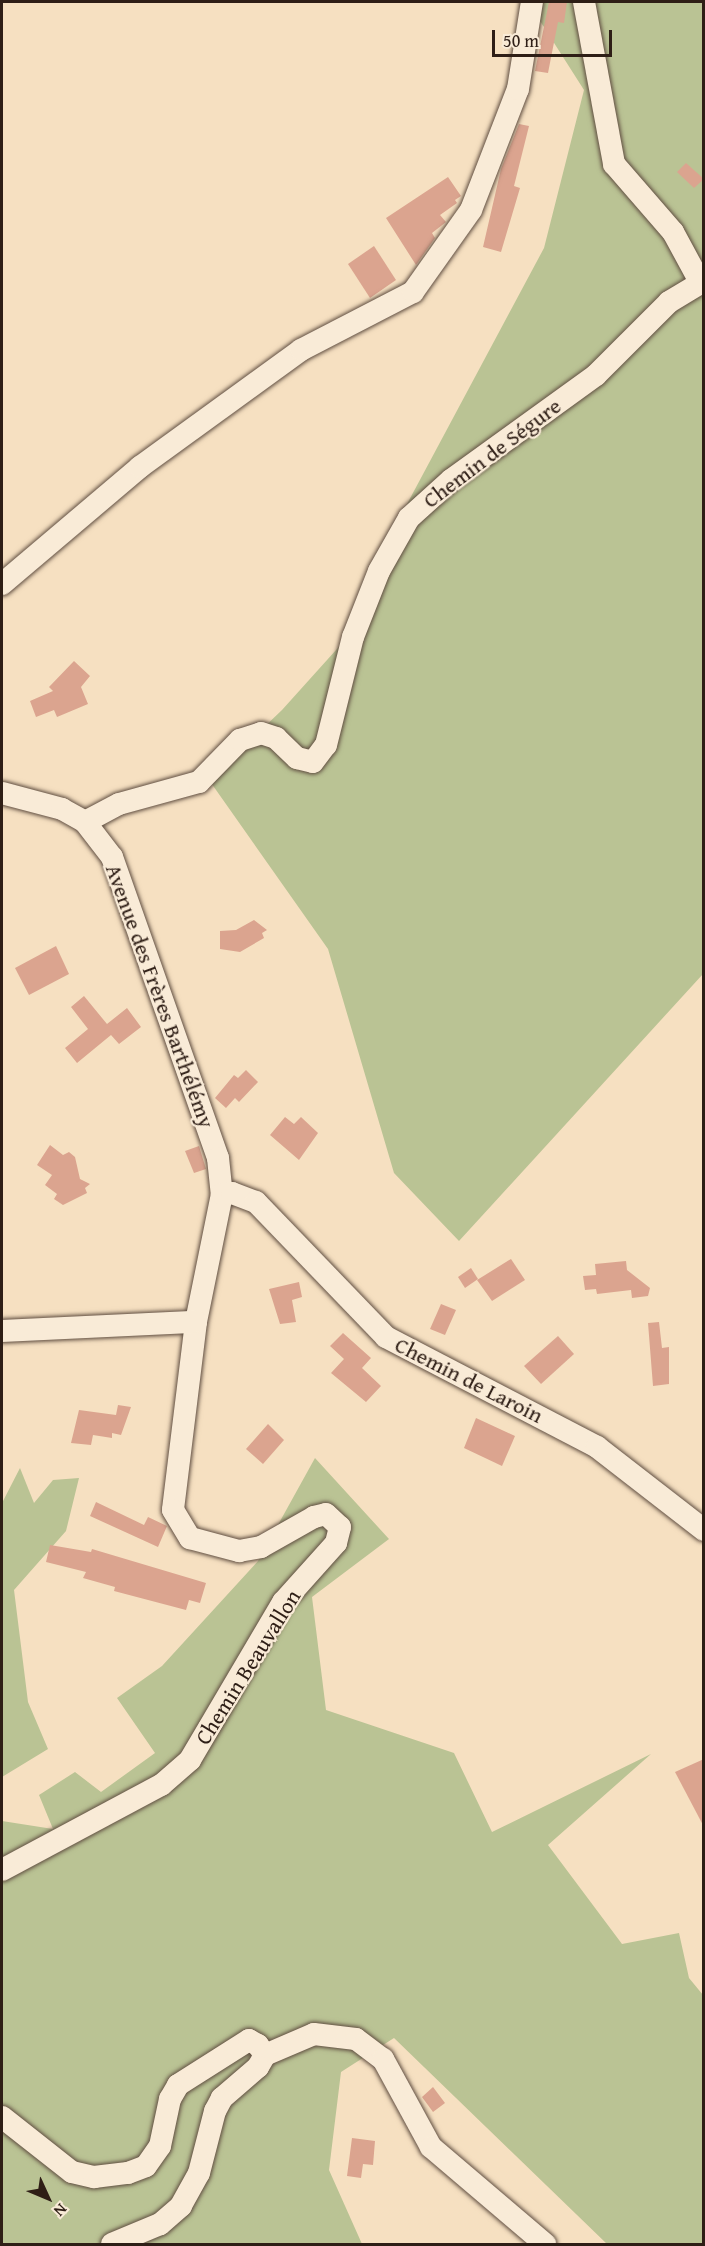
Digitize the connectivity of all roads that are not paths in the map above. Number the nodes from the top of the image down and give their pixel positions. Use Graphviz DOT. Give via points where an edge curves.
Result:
graph roads {
  1 [pos="532,2"];
  2 [pos="584,2"];
  3 [pos="702,281"];
  4 [pos="2,584"];
  5 [pos="2,793"];
  6 [pos="85,822"];
  7 [pos="222,1194"];
  8 [pos="196,1322"];
  9 [pos="2,1331"];
  10 [pos="704,1530"];
  11 [pos="2,1870"];
  12 [pos="265,2055"];
  13 [pos="2,2117"];
  14 [pos="112,2244"];
  15 [pos="545,2244"];
  1 -- 4 [label="street" via="518,89 471,210 413,292 301,350 140,467"];
  2 -- 3 [label="street" via="614,164 674,232"];
  3 -- 6 [label="street, Chemin de Ségure" via="669,302 596,375 451,480 409,518 378,571 357,626 326,745 313,762 297,758 276,738 261,733 240,740 199,782 119,804"];
  5 -- 6 [label="street, Avenue des Frères Barthélémy" via="62,809"];
  6 -- 7 [label="street, Avenue des Frères Barthélémy" via="112,857 218,1158"];
  7 -- 8 [label="street, Chemin Beauvallon"];
  7 -- 10 [label="street, Chemin de Laroin" via="232,1193 256,1202 386,1337 597,1447"];
  8 -- 9 [label="street"];
  8 -- 11 [label="street, Chemin Beauvallon" via="173,1510 182,1527 190,1538 204,1544 239,1551 261,1547 326,1514 340,1527 336,1543 283,1602 190,1760 161,1785"];
  12 -- 13 [label="street" via="249,2040 178,2085 170,2099 160,2146 146,2166 128,2173 94,2177 72,2172"];
  12 -- 14 [label="street" via="214,2111 199,2173 181,2206 160,2224"];
  12 -- 15 [label="street" via="314,2034 356,2039 383,2059 431,2147"];
}
